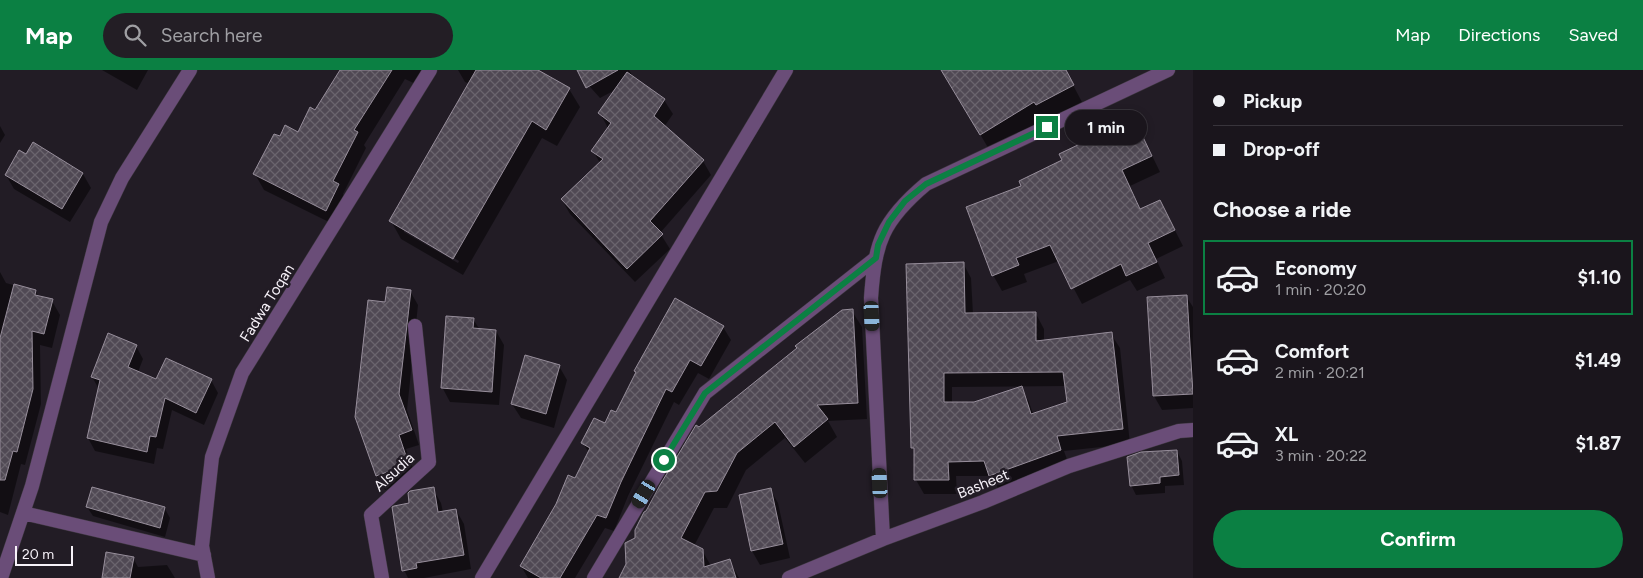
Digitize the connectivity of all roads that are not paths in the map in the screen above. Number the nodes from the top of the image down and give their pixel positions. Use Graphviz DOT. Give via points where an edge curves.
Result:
graph roads {
  1 [pos="190,70"];
  2 [pos="430,70"];
  3 [pos="786,70"];
  4 [pos="1168,70"];
  5 [pos="876,258"];
  6 [pos="415,326"];
  7 [pos="1193,430"];
  8 [pos="23,513"];
  9 [pos="883,539"];
  10 [pos="204,555"];
  11 [pos="1,578"];
  12 [pos="208,578"];
  13 [pos="382,578"];
  14 [pos="482,578"];
  15 [pos="594,578"];
  16 [pos="789,578"];
  1 -- 8 [label="street" via="122,178 101,222"];
  2 -- 10 [label="street, Fadwa Toqan" via="242,373 212,457 202,546"];
  3 -- 14 [label="street"];
  4 -- 5 [label="street" via="926,184 905,201 889,222 878,245"];
  5 -- 9 [label="street" via="871,298"];
  5 -- 15 [label="street" via="705,393"];
  6 -- 13 [label="street, Alsudia" via="429,462 371,515"];
  7 -- 9 [label="street, Basheet" via="1179,431 1069,466"];
  8 -- 10 [label="street"];
  8 -- 11 [label="street"];
  9 -- 16 [label="street, Basheet"];
  10 -- 12 [label="street, Fadwa Toqan"];
}
